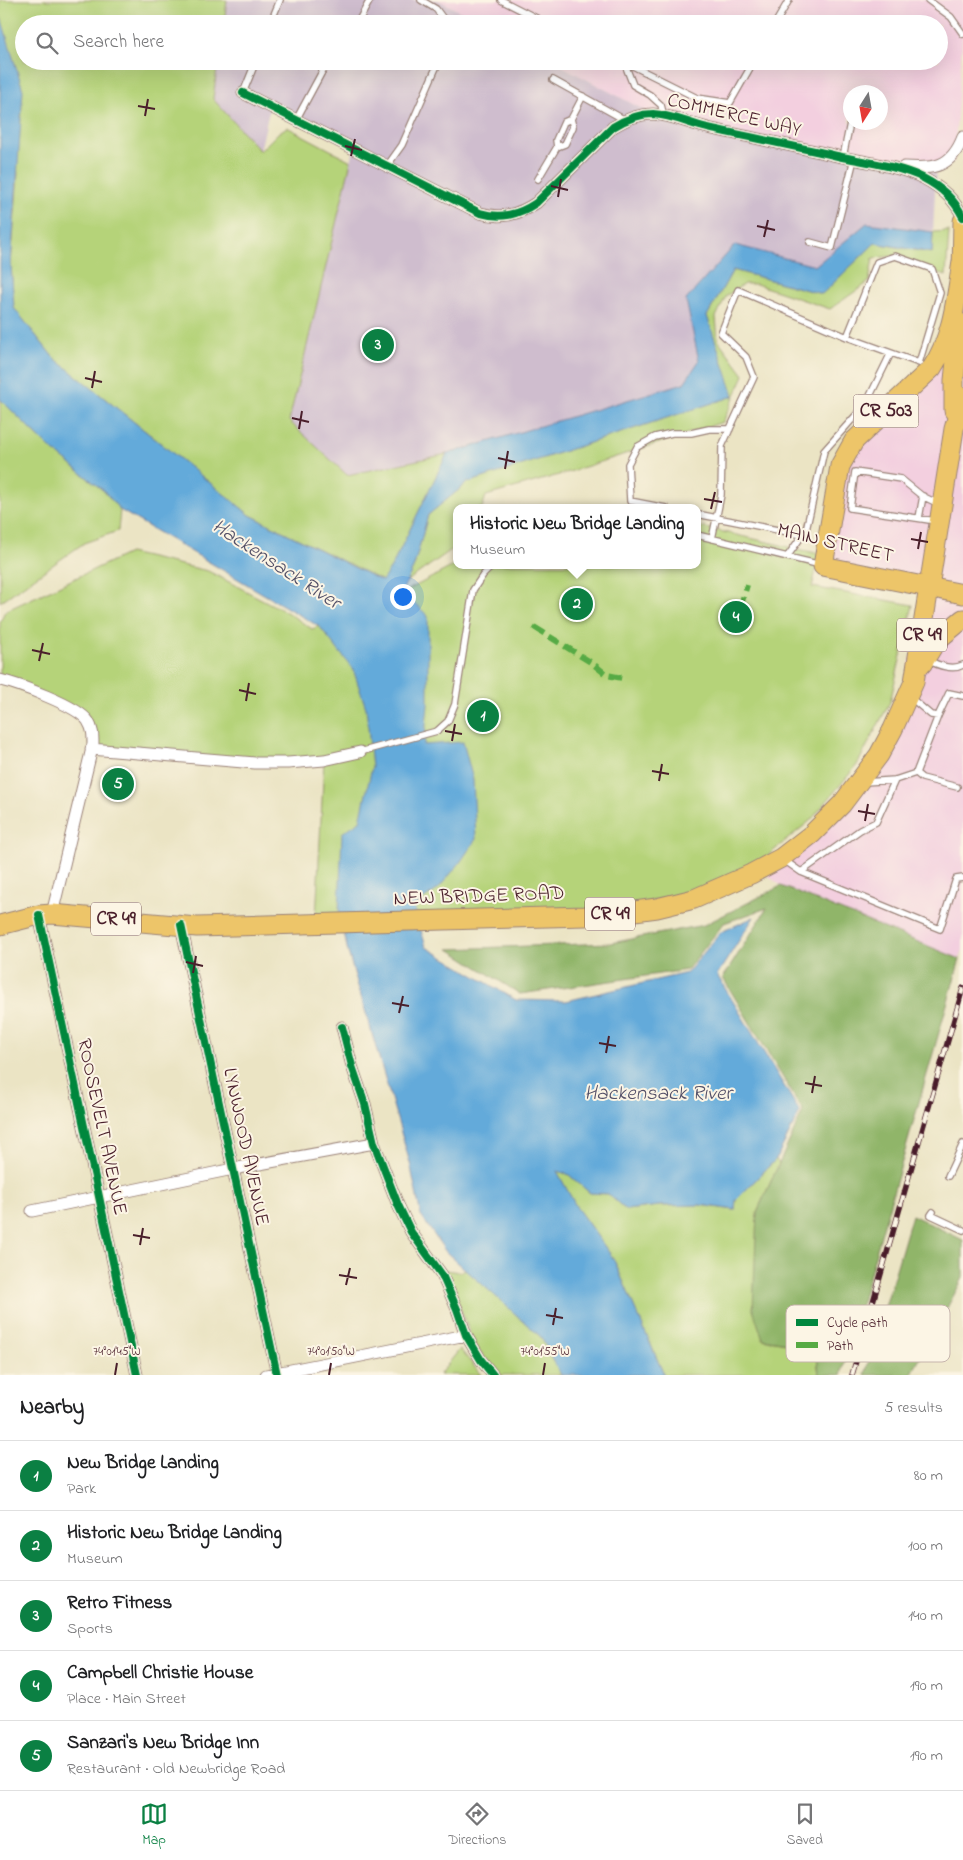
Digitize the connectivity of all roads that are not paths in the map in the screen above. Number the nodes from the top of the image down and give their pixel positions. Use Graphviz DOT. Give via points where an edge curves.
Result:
graph roads {
  1 [pos="280,0"];
  2 [pos="370,0"];
  3 [pos="421,0"];
  4 [pos="501,0"];
  5 [pos="789,0"];
  6 [pos="928,0"];
  7 [pos="274,15"];
  8 [pos="362,15"];
  9 [pos="440,15"];
  10 [pos="530,15"];
  11 [pos="780,15"];
  12 [pos="963,34"];
  13 [pos="252,70"];
  14 [pos="323,70"];
  15 [pos="435,70"];
  16 [pos="627,70"];
  17 [pos="640,70"];
  18 [pos="749,70"];
  19 [pos="554,80"];
  20 [pos="243,93"];
  21 [pos="583,96"];
  22 [pos="664,116"];
  23 [pos="571,119"];
  24 [pos="296,120"];
  25 [pos="625,120"];
  26 [pos="850,130"];
  27 [pos="963,137"];
  28 [pos="557,147"];
  29 [pos="848,158"];
  30 [pos="387,166"];
  31 [pos="884,166"];
  32 [pos="538,179"];
  33 [pos="963,217"];
  34 [pos="963,221"];
  35 [pos="810,242"];
  36 [pos="962,262"];
  37 [pos="847,337"];
  38 [pos="891,353"];
  39 [pos="925,365"];
  40 [pos="963,397"];
  41 [pos="730,429"];
  42 [pos="954,429"];
  43 [pos="923,496"];
  44 [pos="645,504"];
  45 [pos="941,514"];
  46 [pos="701,515"];
  47 [pos="716,517"];
  48 [pos="919,518"];
  49 [pos="802,535"];
  50 [pos="701,536"];
  51 [pos="712,539"];
  52 [pos="787,557"];
  53 [pos="824,566"];
  54 [pos="489,569"];
  55 [pos="930,587"];
  56 [pos="963,594"];
  57 [pos="963,619"];
  58 [pos="924,659"];
  59 [pos="963,665"];
  60 [pos="0,680"];
  61 [pos="911,688"];
  62 [pos="963,696"];
  63 [pos="938,716"];
  64 [pos="91,749"];
  65 [pos="360,752"];
  66 [pos="916,773"];
  67 [pos="895,780"];
  68 [pos="860,782"];
  69 [pos="956,787"];
  70 [pos="780,858"];
  71 [pos="801,872"];
  72 [pos="960,879"];
  73 [pos="45,915"];
  74 [pos="0,925"];
  75 [pos="180,925"];
  76 [pos="342,1027"];
  77 [pos="374,1143"];
  78 [pos="963,1144"];
  79 [pos="233,1169"];
  80 [pos="948,1176"];
  81 [pos="100,1197"];
  82 [pos="32,1211"];
  83 [pos="933,1212"];
  84 [pos="963,1230"];
  85 [pos="466,1335"];
  86 [pos="273,1374"];
  87 [pos="137,1375"];
  88 [pos="494,1375"];
  1 -- 7 [label="lane"];
  2 -- 8 [label="lane"];
  3 -- 9 [label="lane"];
  4 -- 10 [label="lane"];
  5 -- 11 [label="lane"];
  6 -- 12 [label="lane" via="951,17"];
  13 -- 20 [label="lane"];
  14 -- 24 [label="lane"];
  15 -- 30 [label="lane" via="402,145"];
  16 -- 22 [label="lane" via="633,85 650,95 660,105"];
  17 -- 18 [label="lane" via="697,98 730,103"];
  19 -- 21 [label="lane"];
  20 -- 24 [label="street, COMMERCE WAY"];
  21 -- 23 [label="lane"];
  21 -- 25 [label="lane"];
  22 -- 25 [label="street, COMMERCE WAY" via="651,114"];
  22 -- 29 [label="street, COMMERCE WAY"];
  23 -- 28 [label="lane" via="564,122 556,140"];
  23 -- 28 [label="lane" via="573,127 565,144"];
  24 -- 30 [label="street, COMMERCE WAY"];
  25 -- 30 [label="street, COMMERCE WAY" via="536,203 513,215 480,212"];
  26 -- 29 [label="lane"];
  27 -- 31 [label="street, COMMERCE WAY" via="952,158 941,166"];
  28 -- 32 [label="lane"];
  29 -- 31 [label="street, COMMERCE WAY"];
  29 -- 35 [label="lane" via="832,248"];
  31 -- 33 [label="street, COMMERCE WAY" via="937,186 956,203"];
  34 -- 36 [label="main road, CR 503"];
  36 -- 39 [label="main road, CR 503" via="947,339 940,354"];
  36 -- 42 [label="main road"];
  37 -- 38 [label="lane"];
  37 -- 39 [label="lane" via="877,262 894,256 932,269 940,293"];
  37 -- 41 [label="lane" via="738,290 721,333 746,357 754,377"];
  38 -- 39 [label="lane"];
  38 -- 49 [label="lane" via="866,404 824,451 806,530"];
  39 -- 53 [label="main road, CR 503" via="854,441 840,466"];
  40 -- 42 [label="main road"];
  41 -- 44 [label="lane" via="672,433 655,437 637,447 628,464 630,501"];
  41 -- 47 [label="lane" via="722,446 721,495"];
  42 -- 45 [label="main road, NEW BRIDGE ROAD"];
  43 -- 45 [label="lane"];
  43 -- 48 [label="lane"];
  43 -- 48 [label="lane" via="901,479 855,472 850,508"];
  45 -- 48 [label="lane"];
  45 -- 55 [label="main road, NEW BRIDGE ROAD"];
  46 -- 47 [label="lane"];
  47 -- 49 [label="lane"];
  47 -- 51 [label="lane"];
  49 -- 52 [label="lane"];
  50 -- 51 [label="lane, MAIN STREET"];
  51 -- 52 [label="lane, MAIN STREET"];
  52 -- 53 [label="lane, MAIN STREET"];
  53 -- 55 [label="main road, MAIN STREET"];
  54 -- 65 [label="lane" via="473,590 455,704 448,721 437,731"];
  55 -- 56 [label="main road, MAIN STREET"];
  55 -- 61 [label="main road, NEW BRIDGE ROAD / CR 49"];
  57 -- 58 [label="main road" via="936,641"];
  58 -- 59 [label="lane" via="941,666"];
  58 -- 61 [label="main road"];
  60 -- 64 [label="street" via="78,712 87,720 93,734"];
  61 -- 63 [label="lane" via="931,715"];
  61 -- 68 [label="main road, NEW BRIDGE ROAD / CR 49" via="880,755"];
  62 -- 63 [label="lane" via="950,693"];
  63 -- 66 [label="lane"];
  64 -- 65 [label="street" via="255,763 324,760"];
  64 -- 73 [label="street"];
  66 -- 67 [label="lane"];
  66 -- 69 [label="lane" via="922,778"];
  67 -- 68 [label="lane"];
  67 -- 71 [label="lane" via="876,822"];
  68 -- 70 [label="main road, NEW BRIDGE ROAD / CR 49" via="812,834"];
  70 -- 71 [label="lane"];
  70 -- 75 [label="main road, NEW BRIDGE ROAD / CR 49" via="723,888 694,899 620,913 224,927"];
  71 -- 72 [label="lane" via="940,929"];
  73 -- 74 [label="main road, NEW BRIDGE ROAD / CR 49"];
  73 -- 75 [label="main road, NEW BRIDGE ROAD / CR 49"];
  73 -- 81 [label="street, ROOSEVELT AVENUE"];
  75 -- 79 [label="street, LYNWOOD AVENUE"];
  76 -- 77 [label="street"];
  77 -- 79 [label="street"];
  77 -- 85 [label="street" via="398,1205 411,1232 442,1275"];
  78 -- 80 [label="lane"];
  79 -- 81 [label="street"];
  79 -- 86 [label="street, LYNWOOD AVENUE"];
  81 -- 82 [label="street"];
  81 -- 87 [label="street, ROOSEVELT AVENUE"];
  83 -- 84 [label="lane" via="931,1215"];
  85 -- 86 [label="street"];
  85 -- 88 [label="street"];
}
